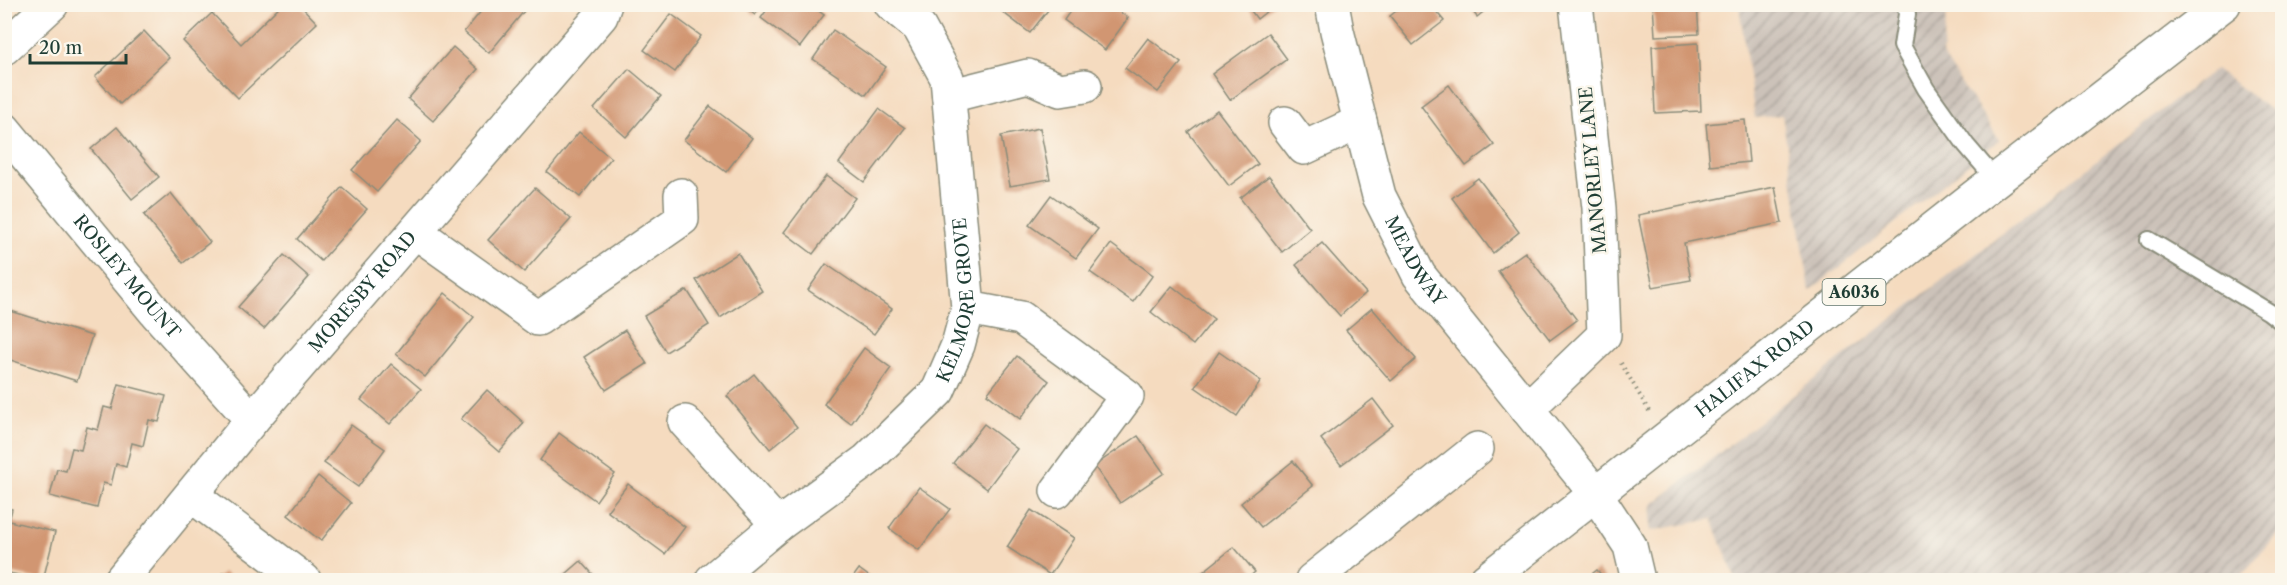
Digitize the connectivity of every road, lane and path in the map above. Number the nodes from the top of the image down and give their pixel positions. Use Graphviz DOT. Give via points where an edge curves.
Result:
graph roads {
  1 [pos="52,4"];
  2 [pos="605,4"];
  3 [pos="891,4"];
  4 [pos="1332,4"];
  5 [pos="1576,4"];
  6 [pos="1905,4"];
  7 [pos="2224,4"];
  8 [pos="4,48"];
  9 [pos="1085,86"];
  10 [pos="949,96"];
  11 [pos="1360,122"];
  12 [pos="1285,123"];
  13 [pos="4,129"];
  14 [pos="1996,180"];
  15 [pos="681,195"];
  16 [pos="416,232"];
  17 [pos="2149,240"];
  18 [pos="968,308"];
  19 [pos="2283,322"];
  20 [pos="1604,335"];
  21 [pos="1527,409"];
  22 [pos="252,420"];
  23 [pos="685,422"];
  24 [pos="1667,440"];
  25 [pos="1477,449"];
  26 [pos="1057,491"];
  27 [pos="1595,494"];
  28 [pos="191,495"];
  29 [pos="778,525"];
  30 [pos="122,580"];
  31 [pos="304,580"];
  32 [pos="712,580"];
  33 [pos="1312,580"];
  34 [pos="1486,580"];
  35 [pos="1638,580"];
  1 -- 8 [label="main road"];
  2 -- 16 [label="main road, MORESBY ROAD" via="601,15"];
  3 -- 10 [label="main road, KELMORE GROVE" via="919,27 947,78"];
  4 -- 11 [label="main road, MEADWAY"];
  5 -- 20 [label="main road, MANORLEY LANE" via="1599,208"];
  6 -- 14 [label="lane" via="1902,46 1926,89"];
  7 -- 14 [label="main road, HALIFAX ROAD / A6036"];
  9 -- 10 [label="main road" via="1060,90 1028,76"];
  10 -- 18 [label="main road, KELMORE GROVE"];
  11 -- 12 [label="main road" via="1304,148"];
  11 -- 21 [label="main road, MEADWAY" via="1379,196 1419,275"];
  13 -- 22 [label="main road, ROSLEY MOUNT" via="157,314"];
  14 -- 24 [label="main road, HALIFAX ROAD / A6036"];
  15 -- 16 [label="main road" via="682,219 538,319"];
  16 -- 22 [label="main road, MORESBY ROAD"];
  17 -- 19 [label="lane"];
  18 -- 26 [label="main road" via="1022,318 1127,396"];
  18 -- 29 [label="main road, KELMORE GROVE" via="958,345 938,391 867,460"];
  20 -- 21 [label="main road"];
  20 -- 24 [label="path"];
  21 -- 27 [label="main road, MEADWAY"];
  22 -- 28 [label="main road, MORESBY ROAD"];
  23 -- 29 [label="main road"];
  24 -- 27 [label="main road, HALIFAX ROAD / A6036"];
  25 -- 33 [label="main road"];
  27 -- 34 [label="main road, HALIFAX ROAD / A6036"];
  27 -- 35 [label="main road, MEADWAY" via="1630,546"];
  28 -- 30 [label="main road, MORESBY ROAD"];
  28 -- 31 [label="main road"];
  29 -- 32 [label="main road, KELMORE GROVE"];
}
